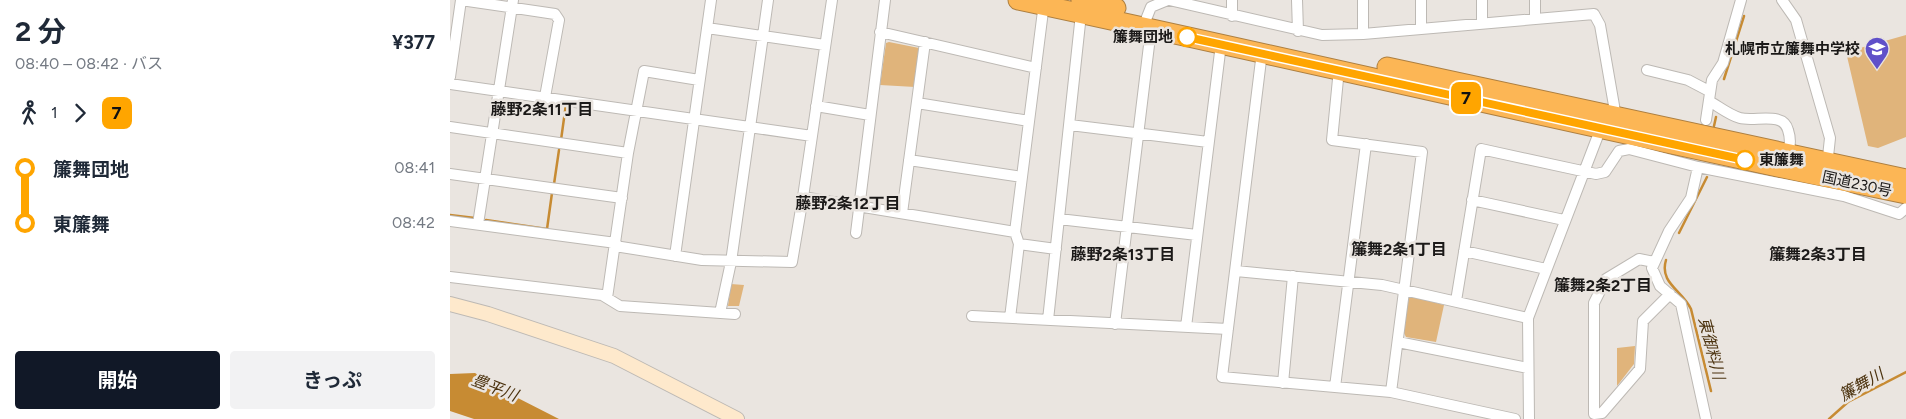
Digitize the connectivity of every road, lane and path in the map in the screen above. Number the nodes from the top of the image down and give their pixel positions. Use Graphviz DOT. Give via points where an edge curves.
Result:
graph roads {
  1 [pos="461,0"];
  2 [pos="711,0"];
  3 [pos="768,0"];
  4 [pos="832,0"];
  5 [pos="885,0"];
  6 [pos="1018,0"];
  7 [pos="1168,0"];
  8 [pos="1232,0"];
  9 [pos="1297,0"];
  10 [pos="1362,0"];
  11 [pos="1421,0"];
  12 [pos="1482,0"];
  13 [pos="1535,0"];
  14 [pos="1741,0"];
  15 [pos="1782,0"];
  16 [pos="1044,3"];
  17 [pos="512,4"];
  18 [pos="1082,4"];
  19 [pos="1232,16"];
  20 [pos="1535,19"];
  21 [pos="1146,24"];
  22 [pos="1482,24"];
  23 [pos="707,28"];
  24 [pos="1421,29"];
  25 [pos="1298,31"];
  26 [pos="880,32"];
  27 [pos="1363,34"];
  28 [pos="763,36"];
  29 [pos="925,42"];
  30 [pos="1221,44"];
  31 [pos="825,45"];
  32 [pos="1262,52"];
  33 [pos="1036,68"];
  34 [pos="1339,69"];
  35 [pos="1647,70"];
  36 [pos="450,77"];
  37 [pos="700,80"];
  38 [pos="450,84"];
  39 [pos="499,90"];
  40 [pos="1709,96"];
  41 [pos="545,97"];
  42 [pos="917,103"];
  43 [pos="816,106"];
  44 [pos="635,109"];
  45 [pos="870,115"];
  46 [pos="694,118"];
  47 [pos="1607,120"];
  48 [pos="1706,120"];
  49 [pos="1029,121"];
  50 [pos="1070,125"];
  51 [pos="749,126"];
  52 [pos="450,127"];
  53 [pos="491,133"];
  54 [pos="1138,134"];
  55 [pos="812,136"];
  56 [pos="1208,142"];
  57 [pos="1366,144"];
  58 [pos="628,153"];
  59 [pos="909,160"];
  60 [pos="1785,160"];
  61 [pos="1698,167"];
  62 [pos="1827,170"];
  63 [pos="1584,171"];
  64 [pos="450,174"];
  65 [pos="1022,177"];
  66 [pos="485,179"];
  67 [pos="1906,179"];
  68 [pos="1906,194"];
  69 [pos="803,197"];
  70 [pos="622,198"];
  71 [pos="1472,200"];
  72 [pos="858,206"];
  73 [pos="1906,208"];
  74 [pos="902,213"];
  75 [pos="1059,219"];
  76 [pos="450,220"];
  77 [pos="1564,220"];
  78 [pos="478,224"];
  79 [pos="1127,227"];
  80 [pos="1015,232"];
  81 [pos="856,233"];
  82 [pos="1197,235"];
  83 [pos="615,244"];
  84 [pos="1020,244"];
  85 [pos="1056,249"];
  86 [pos="1464,251"];
  87 [pos="676,256"];
  88 [pos="731,262"];
  89 [pos="1654,262"];
  90 [pos="1546,270"];
  91 [pos="1236,271"];
  92 [pos="450,276"];
  93 [pos="1293,276"];
  94 [pos="1349,282"];
  95 [pos="1405,290"];
  96 [pos="1670,294"];
  97 [pos="607,298"];
  98 [pos="1456,301"];
  99 [pos="450,304"];
  100 [pos="720,313"];
  101 [pos="735,314"];
  102 [pos="972,316"];
  103 [pos="1010,318"];
  104 [pos="1528,318"];
  105 [pos="1048,320"];
  106 [pos="1115,324"];
  107 [pos="1186,327"];
  108 [pos="1228,329"];
  109 [pos="1398,342"];
  110 [pos="1528,368"];
  111 [pos="1283,382"];
  112 [pos="1335,387"];
  113 [pos="1390,392"];
  114 [pos="737,419"];
  115 [pos="1515,419"];
  116 [pos="1529,419"];
  117 [pos="1706,419"];
  1 -- 17 [label="street"];
  1 -- 36 [label="street"];
  2 -- 23 [label="street"];
  3 -- 28 [label="street"];
  4 -- 31 [label="street"];
  5 -- 26 [label="street"];
  6 -- 16 [label="highway, 国道230号"];
  7 -- 19 [label="street"];
  7 -- 21 [label="street" via="1150,6"];
  8 -- 19 [label="street"];
  9 -- 25 [label="street"];
  10 -- 27 [label="street"];
  11 -- 24 [label="street"];
  12 -- 22 [label="street"];
  13 -- 20 [label="street"];
  14 -- 40 [label="street" via="1723,63 1712,80"];
  15 -- 62 [label="street" via="1796,20 1830,138"];
  16 -- 18 [label="highway, 国道230号"];
  16 -- 33 [label="street"];
  17 -- 39 [label="street"];
  17 -- 41 [label="street" via="555,14 559,20"];
  18 -- 21 [label="highway, 国道230号"];
  18 -- 50 [label="street"];
  19 -- 25 [label="street"];
  20 -- 22 [label="street"];
  20 -- 47 [label="street" via="1594,14 1600,25"];
  21 -- 30 [label="highway, 国道230号"];
  21 -- 47 [label="highway, 国道230号"];
  21 -- 54 [label="street"];
  22 -- 24 [label="street"];
  23 -- 28 [label="street"];
  23 -- 37 [label="street"];
  24 -- 27 [label="street"];
  25 -- 27 [label="street" via="1322,36"];
  26 -- 29 [label="street"];
  26 -- 45 [label="street"];
  28 -- 31 [label="street"];
  28 -- 51 [label="street"];
  29 -- 33 [label="street"];
  29 -- 42 [label="street"];
  30 -- 32 [label="highway, 国道230号"];
  30 -- 56 [label="street"];
  31 -- 43 [label="street"];
  32 -- 34 [label="highway, 国道230号"];
  32 -- 91 [label="street"];
  33 -- 49 [label="street"];
  34 -- 47 [label="highway, 国道230号"];
  34 -- 57 [label="street" via="1332,140"];
  35 -- 40 [label="street" via="1688,80"];
  37 -- 44 [label="street" via="644,71"];
  37 -- 46 [label="street"];
  38 -- 39 [label="street"];
  39 -- 41 [label="street"];
  39 -- 53 [label="street"];
  40 -- 48 [label="street"];
  40 -- 60 [label="street" via="1737,117 1786,123 1790,136"];
  41 -- 44 [label="street"];
  42 -- 49 [label="street"];
  42 -- 59 [label="street"];
  43 -- 45 [label="street"];
  43 -- 55 [label="street"];
  44 -- 46 [label="street"];
  44 -- 58 [label="street"];
  45 -- 72 [label="street"];
  46 -- 51 [label="street"];
  46 -- 87 [label="street"];
  47 -- 60 [label="highway, 国道230号"];
  47 -- 63 [label="street"];
  49 -- 65 [label="street"];
  50 -- 54 [label="street"];
  50 -- 75 [label="street"];
  51 -- 55 [label="street"];
  51 -- 88 [label="street"];
  52 -- 53 [label="street"];
  53 -- 58 [label="street"];
  53 -- 66 [label="street"];
  54 -- 56 [label="street"];
  54 -- 79 [label="street"];
  55 -- 69 [label="street"];
  56 -- 82 [label="street"];
  57 -- 94 [label="street"];
  57 -- 95 [label="street" via="1422,152"];
  58 -- 70 [label="street"];
  59 -- 65 [label="street"];
  59 -- 74 [label="street"];
  60 -- 62 [label="highway, 国道230号"];
  61 -- 63 [label="street" via="1628,149 1619,151 1605,172"];
  61 -- 73 [label="street" via="1844,196 1899,214"];
  61 -- 89 [label="street" via="1691,198 1669,231"];
  62 -- 67 [label="highway, 国道230号"];
  62 -- 68 [label="highway, 国道230号"];
  63 -- 71 [label="street" via="1481,149"];
  63 -- 77 [label="street"];
  64 -- 66 [label="street"];
  65 -- 80 [label="street"];
  66 -- 70 [label="street"];
  66 -- 78 [label="street"];
  69 -- 72 [label="street"];
  69 -- 88 [label="street" via="792,262"];
  70 -- 83 [label="street"];
  71 -- 77 [label="street"];
  71 -- 86 [label="street"];
  72 -- 74 [label="street"];
  72 -- 81 [label="street"];
  74 -- 80 [label="street"];
  75 -- 79 [label="street"];
  75 -- 85 [label="street"];
  76 -- 78 [label="street"];
  77 -- 90 [label="street"];
  78 -- 83 [label="street"];
  79 -- 82 [label="street"];
  79 -- 106 [label="street"];
  80 -- 84 [label="street"];
  82 -- 107 [label="street"];
  83 -- 87 [label="street"];
  83 -- 97 [label="street"];
  84 -- 85 [label="street"];
  84 -- 103 [label="street"];
  85 -- 105 [label="street"];
  86 -- 90 [label="street"];
  86 -- 98 [label="street"];
  87 -- 88 [label="street"];
  88 -- 100 [label="street"];
  89 -- 96 [label="street" via="1652,268 1660,286"];
  89 -- 96 [label="street" via="1640,259 1606,279 1594,302 1594,414 1602,413 1640,368 1643,321"];
  90 -- 104 [label="street"];
  91 -- 93 [label="street"];
  91 -- 108 [label="street"];
  92 -- 97 [label="street"];
  93 -- 94 [label="street"];
  93 -- 111 [label="street"];
  94 -- 95 [label="street"];
  94 -- 112 [label="street"];
  95 -- 98 [label="street"];
  95 -- 109 [label="street"];
  96 -- 117 [label="street" via="1681,304"];
  97 -- 100 [label="street" via="620,306"];
  98 -- 104 [label="street"];
  99 -- 114 [label="street" via="614,356"];
  100 -- 101 [label="street"];
  102 -- 103 [label="street"];
  103 -- 105 [label="street"];
  104 -- 110 [label="street"];
  105 -- 106 [label="street"];
  106 -- 107 [label="street"];
  107 -- 108 [label="street"];
  108 -- 111 [label="street" via="1222,377"];
  109 -- 110 [label="street"];
  109 -- 113 [label="street"];
  110 -- 116 [label="street"];
  111 -- 112 [label="street"];
  112 -- 113 [label="street"];
  113 -- 115 [label="street"];
}
